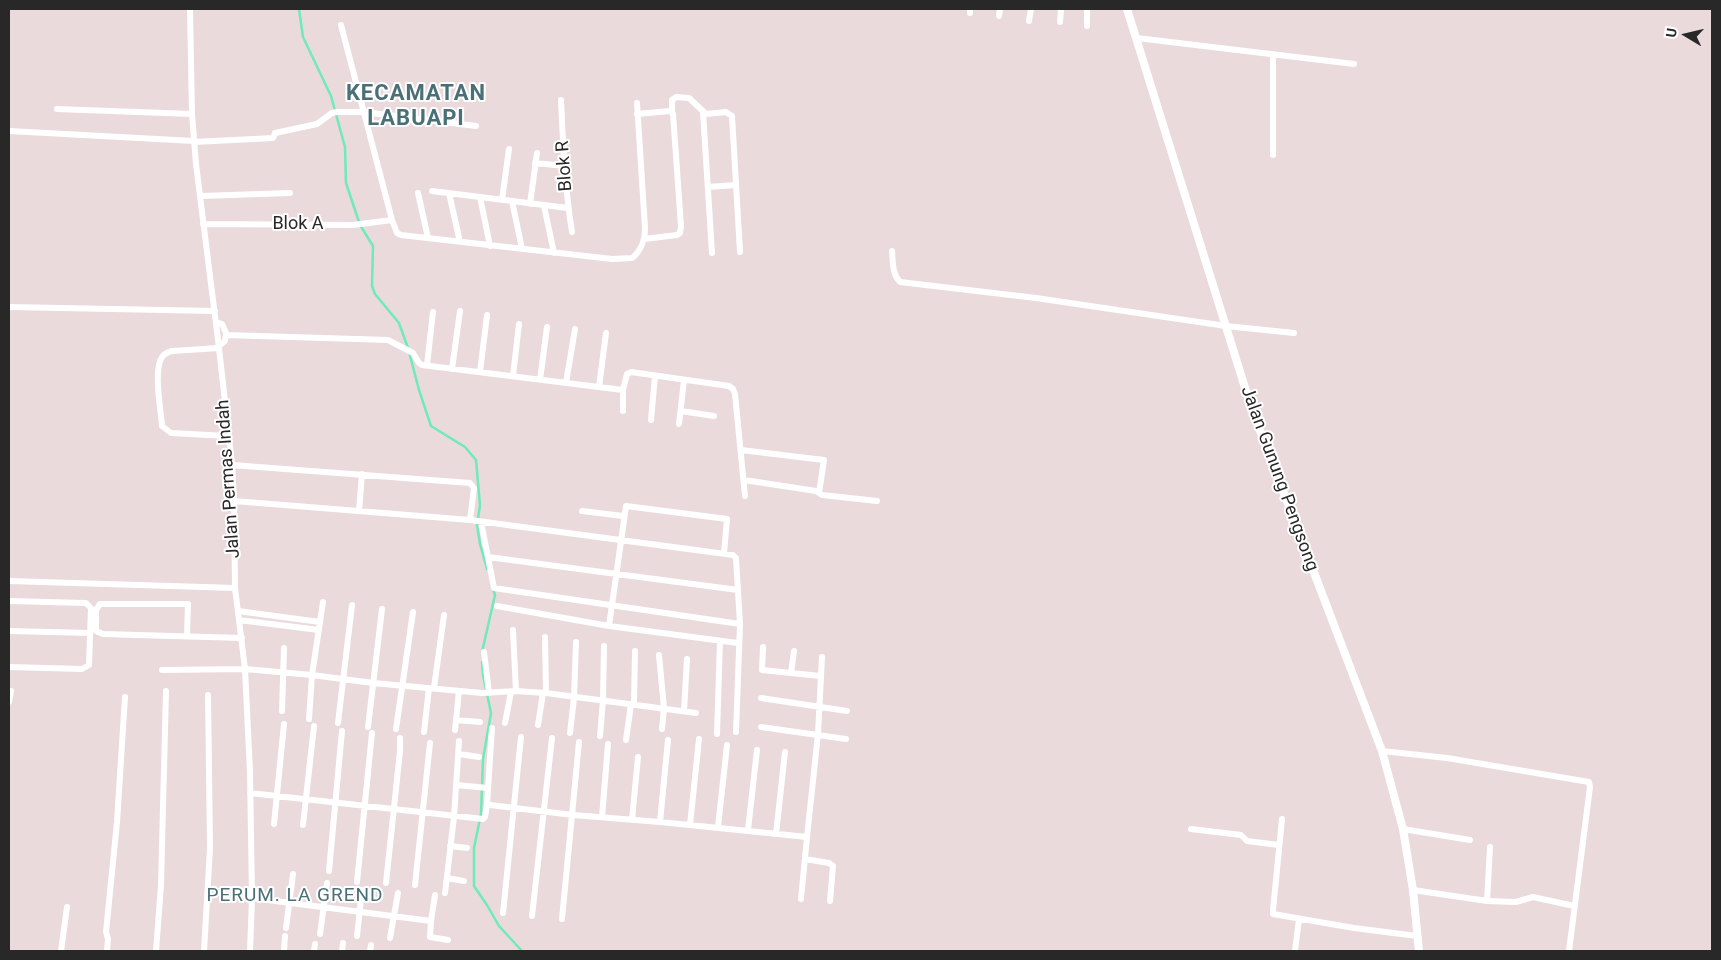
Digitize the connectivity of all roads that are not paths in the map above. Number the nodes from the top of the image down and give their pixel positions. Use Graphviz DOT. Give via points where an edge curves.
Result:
graph roads {
  1 [pos="190,9"];
  2 [pos="1000,9"];
  3 [pos="1031,9"];
  4 [pos="1061,9"];
  5 [pos="1087,9"];
  6 [pos="1127,9"];
  7 [pos="999,16"];
  8 [pos="1029,21"];
  9 [pos="1060,22"];
  10 [pos="341,25"];
  11 [pos="1087,26"];
  12 [pos="1137,38"];
  13 [pos="1273,54"];
  14 [pos="1354,64"];
  15 [pos="562,100"];
  16 [pos="637,102"];
  17 [pos="57,109"];
  18 [pos="364,112"];
  19 [pos="672,112"];
  20 [pos="703,112"];
  21 [pos="192,114"];
  22 [pos="637,114"];
  23 [pos="476,126"];
  24 [pos="9,131"];
  25 [pos="194,141"];
  26 [pos="509,149"];
  27 [pos="537,153"];
  28 [pos="1273,156"];
  29 [pos="535,163"];
  30 [pos="565,166"];
  31 [pos="736,185"];
  32 [pos="708,186"];
  33 [pos="432,191"];
  34 [pos="290,193"];
  35 [pos="418,193"];
  36 [pos="449,193"];
  37 [pos="201,196"];
  38 [pos="480,197"];
  39 [pos="502,200"];
  40 [pos="512,201"];
  41 [pos="530,204"];
  42 [pos="544,206"];
  43 [pos="568,208"];
  44 [pos="392,220"];
  45 [pos="203,224"];
  46 [pos="572,232"];
  47 [pos="428,238"];
  48 [pos="644,239"];
  49 [pos="460,242"];
  50 [pos="490,246"];
  51 [pos="522,249"];
  52 [pos="892,251"];
  53 [pos="740,252"];
  54 [pos="554,253"];
  55 [pos="712,253"];
  56 [pos="9,307"];
  57 [pos="215,311"];
  58 [pos="433,312"];
  59 [pos="460,312"];
  60 [pos="487,315"];
  61 [pos="216,322"];
  62 [pos="519,324"];
  63 [pos="1226,326"];
  64 [pos="547,327"];
  65 [pos="575,329"];
  66 [pos="606,333"];
  67 [pos="1294,333"];
  68 [pos="226,335"];
  69 [pos="219,347"];
  70 [pos="427,365"];
  71 [pos="452,368"];
  72 [pos="480,372"];
  73 [pos="513,376"];
  74 [pos="655,376"];
  75 [pos="540,380"];
  76 [pos="684,380"];
  77 [pos="566,383"];
  78 [pos="599,387"];
  79 [pos="623,390"];
  80 [pos="622,411"];
  81 [pos="680,411"];
  82 [pos="714,416"];
  83 [pos="651,420"];
  84 [pos="679,424"];
  85 [pos="227,436"];
  86 [pos="741,450"];
  87 [pos="232,465"];
  88 [pos="362,474"];
  89 [pos="744,480"];
  90 [pos="819,493"];
  91 [pos="745,496"];
  92 [pos="234,501"];
  93 [pos="877,501"];
  94 [pos="359,511"];
  95 [pos="582,511"];
  96 [pos="624,516"];
  97 [pos="476,521"];
  98 [pos="621,540"];
  99 [pos="724,553"];
  100 [pos="488,557"];
  101 [pos="616,573"];
  102 [pos="9,581"];
  103 [pos="235,588"];
  104 [pos="738,590"];
  105 [pos="9,601"];
  106 [pos="323,602"];
  107 [pos="352,605"];
  108 [pos="497,606"];
  109 [pos="612,606"];
  110 [pos="382,608"];
  111 [pos="238,612"];
  112 [pos="413,612"];
  113 [pos="444,615"];
  114 [pos="239,620"];
  115 [pos="740,624"];
  116 [pos="319,626"];
  117 [pos="609,626"];
  118 [pos="513,630"];
  119 [pos="9,631"];
  120 [pos="90,633"];
  121 [pos="187,636"];
  122 [pos="242,638"];
  123 [pos="545,638"];
  124 [pos="720,641"];
  125 [pos="576,642"];
  126 [pos="738,643"];
  127 [pos="604,646"];
  128 [pos="763,647"];
  129 [pos="284,648"];
  130 [pos="634,651"];
  131 [pos="794,651"];
  132 [pos="484,652"];
  133 [pos="659,655"];
  134 [pos="822,657"];
  135 [pos="687,659"];
  136 [pos="9,667"];
  137 [pos="245,669"];
  138 [pos="162,670"];
  139 [pos="283,673"];
  140 [pos="791,673"];
  141 [pos="312,675"];
  142 [pos="820,676"];
  143 [pos="344,679"];
  144 [pos="373,683"];
  145 [pos="402,685"];
  146 [pos="432,688"];
  147 [pos="459,690"];
  148 [pos="11,691"];
  149 [pos="166,691"];
  150 [pos="513,691"];
  151 [pos="486,693"];
  152 [pos="545,693"];
  153 [pos="208,695"];
  154 [pos="125,697"];
  155 [pos="574,698"];
  156 [pos="761,698"];
  157 [pos="603,700"];
  158 [pos="9,702"];
  159 [pos="633,704"];
  160 [pos="819,706"];
  161 [pos="664,708"];
  162 [pos="282,711"];
  163 [pos="684,711"];
  164 [pos="847,711"];
  165 [pos="696,713"];
  166 [pos="309,719"];
  167 [pos="456,720"];
  168 [pos="480,722"];
  169 [pos="505,723"];
  170 [pos="284,724"];
  171 [pos="338,724"];
  172 [pos="538,725"];
  173 [pos="314,726"];
  174 [pos="368,727"];
  175 [pos="760,727"];
  176 [pos="492,728"];
  177 [pos="396,729"];
  178 [pos="662,729"];
  179 [pos="455,730"];
  180 [pos="342,731"];
  181 [pos="424,732"];
  182 [pos="570,732"];
  183 [pos="736,732"];
  184 [pos="372,733"];
  185 [pos="717,734"];
  186 [pos="818,734"];
  187 [pos="600,736"];
  188 [pos="521,737"];
  189 [pos="400,738"];
  190 [pos="552,738"];
  191 [pos="699,739"];
  192 [pos="846,739"];
  193 [pos="626,740"];
  194 [pos="668,740"];
  195 [pos="459,741"];
  196 [pos="579,742"];
  197 [pos="430,743"];
  198 [pos="608,744"];
  199 [pos="727,745"];
  200 [pos="757,750"];
  201 [pos="1382,751"];
  202 [pos="785,752"];
  203 [pos="459,754"];
  204 [pos="479,757"];
  205 [pos="638,758"];
  206 [pos="456,785"];
  207 [pos="486,788"];
  208 [pos="250,793"];
  209 [pos="277,796"];
  210 [pos="306,800"];
  211 [pos="336,803"];
  212 [pos="487,805"];
  213 [pos="366,807"];
  214 [pos="514,807"];
  215 [pos="395,810"];
  216 [pos="544,811"];
  217 [pos="423,813"];
  218 [pos="573,815"];
  219 [pos="454,817"];
  220 [pos="602,817"];
  221 [pos="632,820"];
  222 [pos="1282,820"];
  223 [pos="660,822"];
  224 [pos="274,824"];
  225 [pos="303,825"];
  226 [pos="690,825"];
  227 [pos="718,827"];
  228 [pos="1191,829"];
  229 [pos="1403,829"];
  230 [pos="748,830"];
  231 [pos="776,834"];
  232 [pos="807,837"];
  233 [pos="1470,840"];
  234 [pos="1279,845"];
  235 [pos="450,846"];
  236 [pos="1490,847"];
  237 [pos="467,848"];
  238 [pos="805,859"];
  239 [pos="329,871"];
  240 [pos="293,874"];
  241 [pos="447,878"];
  242 [pos="464,881"];
  243 [pos="357,882"];
  244 [pos="327,883"];
  245 [pos="386,883"];
  246 [pos="415,885"];
  247 [pos="362,890"];
  248 [pos="1412,890"];
  249 [pos="398,893"];
  250 [pos="445,894"];
  251 [pos="435,895"];
  252 [pos="252,898"];
  253 [pos="801,899"];
  254 [pos="830,901"];
  255 [pos="1487,902"];
  256 [pos="289,903"];
  257 [pos="1574,906"];
  258 [pos="67,907"];
  259 [pos="323,907"];
  260 [pos="360,912"];
  261 [pos="503,912"];
  262 [pos="394,916"];
  263 [pos="532,916"];
  264 [pos="562,919"];
  265 [pos="1299,919"];
  266 [pos="431,920"];
  267 [pos="286,928"];
  268 [pos="320,934"];
  269 [pos="285,936"];
  270 [pos="357,936"];
  271 [pos="1418,936"];
  272 [pos="390,938"];
  273 [pos="448,940"];
  274 [pos="343,943"];
  275 [pos="61,951"];
  276 [pos="107,951"];
  277 [pos="156,951"];
  278 [pos="204,951"];
  279 [pos="250,951"];
  280 [pos="284,951"];
  281 [pos="342,951"];
  282 [pos="1295,951"];
  283 [pos="1419,951"];
  284 [pos="1568,951"];
  1 -- 21 [label="street, Jalan Permas Indah"];
  2 -- 7 [label="street"];
  3 -- 8 [label="street"];
  4 -- 9 [label="street"];
  5 -- 11 [label="street"];
  6 -- 12 [label="street, Jalan Gunung Pengsong"];
  10 -- 18 [label="street"];
  12 -- 13 [label="street"];
  12 -- 63 [label="street, Jalan Gunung Pengsong"];
  13 -- 14 [label="street"];
  13 -- 28 [label="street"];
  15 -- 30 [label="street, Blok R"];
  16 -- 22 [label="street"];
  17 -- 21 [label="street"];
  18 -- 23 [label="street"];
  18 -- 25 [label="street" via="335,112 317,124 275,133 273,138"];
  18 -- 44 [label="street"];
  19 -- 20 [label="street" via="672,100 676,97 689,98"];
  19 -- 22 [label="street"];
  19 -- 48 [label="street" via="681,230 676,234"];
  20 -- 31 [label="street" via="726,112 732,116"];
  20 -- 32 [label="street"];
  21 -- 25 [label="street, Jalan Permas Indah"];
  22 -- 48 [label="street"];
  24 -- 25 [label="street"];
  25 -- 37 [label="street, Jalan Permas Indah"];
  26 -- 39 [label="street"];
  27 -- 29 [label="street"];
  29 -- 30 [label="street"];
  29 -- 41 [label="street"];
  30 -- 43 [label="street, Blok R"];
  31 -- 32 [label="street"];
  31 -- 53 [label="street"];
  32 -- 55 [label="street"];
  33 -- 36 [label="street"];
  34 -- 37 [label="street"];
  35 -- 47 [label="street"];
  36 -- 38 [label="street"];
  36 -- 49 [label="street"];
  37 -- 45 [label="street, Jalan Permas Indah"];
  38 -- 39 [label="street"];
  38 -- 50 [label="street"];
  39 -- 40 [label="street"];
  40 -- 41 [label="street"];
  40 -- 51 [label="street"];
  41 -- 42 [label="street"];
  42 -- 43 [label="street"];
  42 -- 54 [label="street"];
  43 -- 46 [label="street, Blok R"];
  44 -- 45 [label="street, Blok A" via="353,225"];
  44 -- 47 [label="street" via="399,235"];
  45 -- 57 [label="street, Jalan Permas Indah"];
  47 -- 49 [label="street"];
  48 -- 54 [label="street" via="637,254 630,259"];
  49 -- 50 [label="street"];
  50 -- 51 [label="street"];
  51 -- 54 [label="street"];
  52 -- 63 [label="street" via="894,272 900,282"];
  56 -- 57 [label="street"];
  57 -- 61 [label="street, Jalan Permas Indah"];
  58 -- 70 [label="street"];
  59 -- 71 [label="street"];
  60 -- 72 [label="street"];
  61 -- 68 [label="street" via="224,325"];
  61 -- 69 [label="street, Jalan Permas Indah"];
  62 -- 73 [label="street"];
  63 -- 67 [label="street"];
  63 -- 201 [label="street, Jalan Gunung Pengsong" via="1263,440"];
  64 -- 75 [label="street"];
  65 -- 77 [label="street"];
  66 -- 78 [label="street"];
  68 -- 69 [label="street"];
  68 -- 70 [label="street" via="388,340 409,352 419,363"];
  69 -- 85 [label="street, Jalan Permas Indah"];
  69 -- 85 [label="street" via="172,351 162,357 158,374 162,426 171,433"];
  70 -- 71 [label="street"];
  71 -- 72 [label="street"];
  72 -- 73 [label="street"];
  73 -- 75 [label="street"];
  74 -- 76 [label="street"];
  74 -- 79 [label="street" via="631,372 627,374"];
  74 -- 83 [label="street"];
  75 -- 77 [label="street"];
  76 -- 81 [label="street"];
  76 -- 86 [label="street" via="733,389"];
  77 -- 78 [label="street"];
  78 -- 79 [label="street"];
  79 -- 80 [label="street"];
  81 -- 82 [label="street"];
  81 -- 84 [label="street"];
  85 -- 87 [label="street, Jalan Permas Indah"];
  86 -- 89 [label="street"];
  86 -- 90 [label="street" via="824,460"];
  87 -- 88 [label="street"];
  87 -- 92 [label="street, Jalan Permas Indah"];
  88 -- 94 [label="street"];
  88 -- 97 [label="street" via="470,483 474,488"];
  89 -- 90 [label="street"];
  89 -- 91 [label="street"];
  90 -- 93 [label="street"];
  92 -- 94 [label="street"];
  92 -- 103 [label="street, Jalan Permas Indah"];
  94 -- 97 [label="street"];
  95 -- 96 [label="street"];
  96 -- 98 [label="street"];
  96 -- 99 [label="street" via="627,506 726,519"];
  97 -- 98 [label="street"];
  97 -- 100 [label="street"];
  98 -- 99 [label="street"];
  98 -- 101 [label="street"];
  99 -- 104 [label="street" via="736,558"];
  100 -- 101 [label="street"];
  100 -- 109 [label="street" via="494,588"];
  101 -- 104 [label="street"];
  101 -- 109 [label="street"];
  102 -- 103 [label="street"];
  103 -- 111 [label="street, Jalan Permas Indah"];
  104 -- 115 [label="street"];
  105 -- 120 [label="street" via="86,602 90,608"];
  106 -- 116 [label="street"];
  107 -- 143 [label="street"];
  108 -- 117 [label="street"];
  109 -- 115 [label="street"];
  109 -- 117 [label="street"];
  110 -- 144 [label="street"];
  111 -- 114 [label="street, Jalan Permas Indah"];
  111 -- 116 [label="street"];
  112 -- 145 [label="street"];
  113 -- 146 [label="street"];
  114 -- 116 [label="street"];
  114 -- 122 [label="street, Jalan Permas Indah"];
  115 -- 126 [label="street"];
  116 -- 141 [label="street"];
  117 -- 124 [label="street"];
  118 -- 150 [label="street"];
  119 -- 120 [label="street"];
  120 -- 136 [label="street" via="88,665 82,669"];
  121 -- 121 [label="street" via="103,634 96,630 96,610 100,604 188,604"];
  121 -- 122 [label="street"];
  122 -- 137 [label="street, Jalan Permas Indah"];
  123 -- 152 [label="street"];
  124 -- 126 [label="street"];
  124 -- 185 [label="street"];
  125 -- 155 [label="street"];
  126 -- 183 [label="street"];
  127 -- 157 [label="street"];
  128 -- 140 [label="street" via="762,670"];
  129 -- 139 [label="street"];
  130 -- 159 [label="street"];
  131 -- 140 [label="street"];
  132 -- 151 [label="street"];
  133 -- 161 [label="street"];
  134 -- 142 [label="street"];
  135 -- 163 [label="street"];
  137 -- 138 [label="street"];
  137 -- 139 [label="street"];
  137 -- 208 [label="street, Jalan Permas Indah"];
  139 -- 141 [label="street"];
  139 -- 162 [label="street"];
  140 -- 142 [label="street"];
  141 -- 143 [label="street"];
  141 -- 166 [label="street"];
  142 -- 160 [label="street"];
  143 -- 144 [label="street"];
  143 -- 171 [label="street"];
  144 -- 145 [label="street"];
  144 -- 174 [label="street"];
  145 -- 146 [label="street"];
  145 -- 177 [label="street"];
  146 -- 147 [label="street"];
  146 -- 181 [label="street"];
  147 -- 151 [label="street"];
  147 -- 167 [label="street"];
  148 -- 158 [label="street"];
  149 -- 277 [label="street"];
  150 -- 151 [label="street"];
  150 -- 152 [label="street"];
  150 -- 169 [label="street"];
  152 -- 155 [label="street"];
  152 -- 172 [label="street"];
  153 -- 278 [label="street" via="210,848"];
  154 -- 276 [label="street"];
  155 -- 157 [label="street"];
  155 -- 182 [label="street"];
  156 -- 160 [label="street"];
  157 -- 159 [label="street"];
  157 -- 187 [label="street"];
  159 -- 161 [label="street"];
  159 -- 193 [label="street"];
  160 -- 164 [label="street"];
  160 -- 186 [label="street"];
  161 -- 163 [label="street"];
  161 -- 178 [label="street"];
  163 -- 165 [label="street"];
  167 -- 168 [label="street"];
  167 -- 179 [label="street"];
  170 -- 209 [label="street"];
  173 -- 210 [label="street"];
  175 -- 186 [label="street"];
  176 -- 207 [label="street"];
  180 -- 211 [label="street"];
  184 -- 213 [label="street"];
  186 -- 192 [label="street"];
  186 -- 232 [label="street"];
  188 -- 214 [label="street"];
  189 -- 215 [label="street"];
  190 -- 216 [label="street"];
  191 -- 226 [label="street"];
  194 -- 223 [label="street"];
  195 -- 203 [label="street"];
  196 -- 218 [label="street"];
  197 -- 217 [label="street"];
  198 -- 220 [label="street"];
  199 -- 227 [label="street"];
  200 -- 230 [label="street"];
  201 -- 229 [label="street, Jalan Gunung Pengsong"];
  201 -- 257 [label="street" via="1447,758 1589,782"];
  202 -- 231 [label="street"];
  203 -- 204 [label="street"];
  203 -- 206 [label="street"];
  205 -- 221 [label="street"];
  206 -- 207 [label="street"];
  206 -- 219 [label="street"];
  207 -- 212 [label="street"];
  208 -- 209 [label="street"];
  208 -- 252 [label="street, Jalan Permas Indah"];
  209 -- 210 [label="street"];
  209 -- 224 [label="street"];
  210 -- 211 [label="street"];
  210 -- 225 [label="street"];
  211 -- 213 [label="street"];
  211 -- 239 [label="street"];
  212 -- 214 [label="street"];
  212 -- 219 [label="street" via="483,819"];
  213 -- 215 [label="street"];
  213 -- 243 [label="street"];
  214 -- 216 [label="street"];
  214 -- 261 [label="street"];
  215 -- 217 [label="street"];
  215 -- 245 [label="street"];
  216 -- 218 [label="street"];
  216 -- 263 [label="street"];
  217 -- 219 [label="street"];
  217 -- 246 [label="street"];
  218 -- 220 [label="street"];
  218 -- 264 [label="street"];
  219 -- 235 [label="street"];
  220 -- 221 [label="street"];
  221 -- 223 [label="street"];
  222 -- 234 [label="street"];
  223 -- 226 [label="street"];
  226 -- 227 [label="street"];
  227 -- 230 [label="street"];
  228 -- 234 [label="street" via="1241,835 1247,841"];
  229 -- 233 [label="street"];
  229 -- 248 [label="street, Jalan Gunung Pengsong"];
  230 -- 231 [label="street"];
  231 -- 232 [label="street"];
  232 -- 238 [label="street"];
  234 -- 265 [label="street" via="1273,914"];
  235 -- 237 [label="street"];
  235 -- 241 [label="street"];
  236 -- 255 [label="street"];
  238 -- 253 [label="street"];
  238 -- 254 [label="street" via="833,866"];
  240 -- 256 [label="street"];
  241 -- 242 [label="street"];
  241 -- 250 [label="street"];
  244 -- 259 [label="street"];
  247 -- 260 [label="street"];
  248 -- 255 [label="street"];
  248 -- 271 [label="street, Jalan Gunung Pengsong"];
  249 -- 262 [label="street"];
  251 -- 266 [label="street"];
  252 -- 256 [label="street"];
  252 -- 279 [label="street, Jalan Permas Indah"];
  255 -- 257 [label="street" via="1516,902 1533,897"];
  256 -- 259 [label="street"];
  256 -- 267 [label="street"];
  257 -- 284 [label="street"];
  258 -- 275 [label="street"];
  259 -- 260 [label="street"];
  259 -- 268 [label="street"];
  260 -- 262 [label="street"];
  260 -- 270 [label="street"];
  262 -- 266 [label="street"];
  262 -- 272 [label="street"];
  265 -- 271 [label="street"];
  265 -- 282 [label="street"];
  266 -- 273 [label="street" via="430,937"];
  269 -- 280 [label="street"];
  271 -- 283 [label="street, Jalan Gunung Pengsong"];
  274 -- 281 [label="street"];
}
